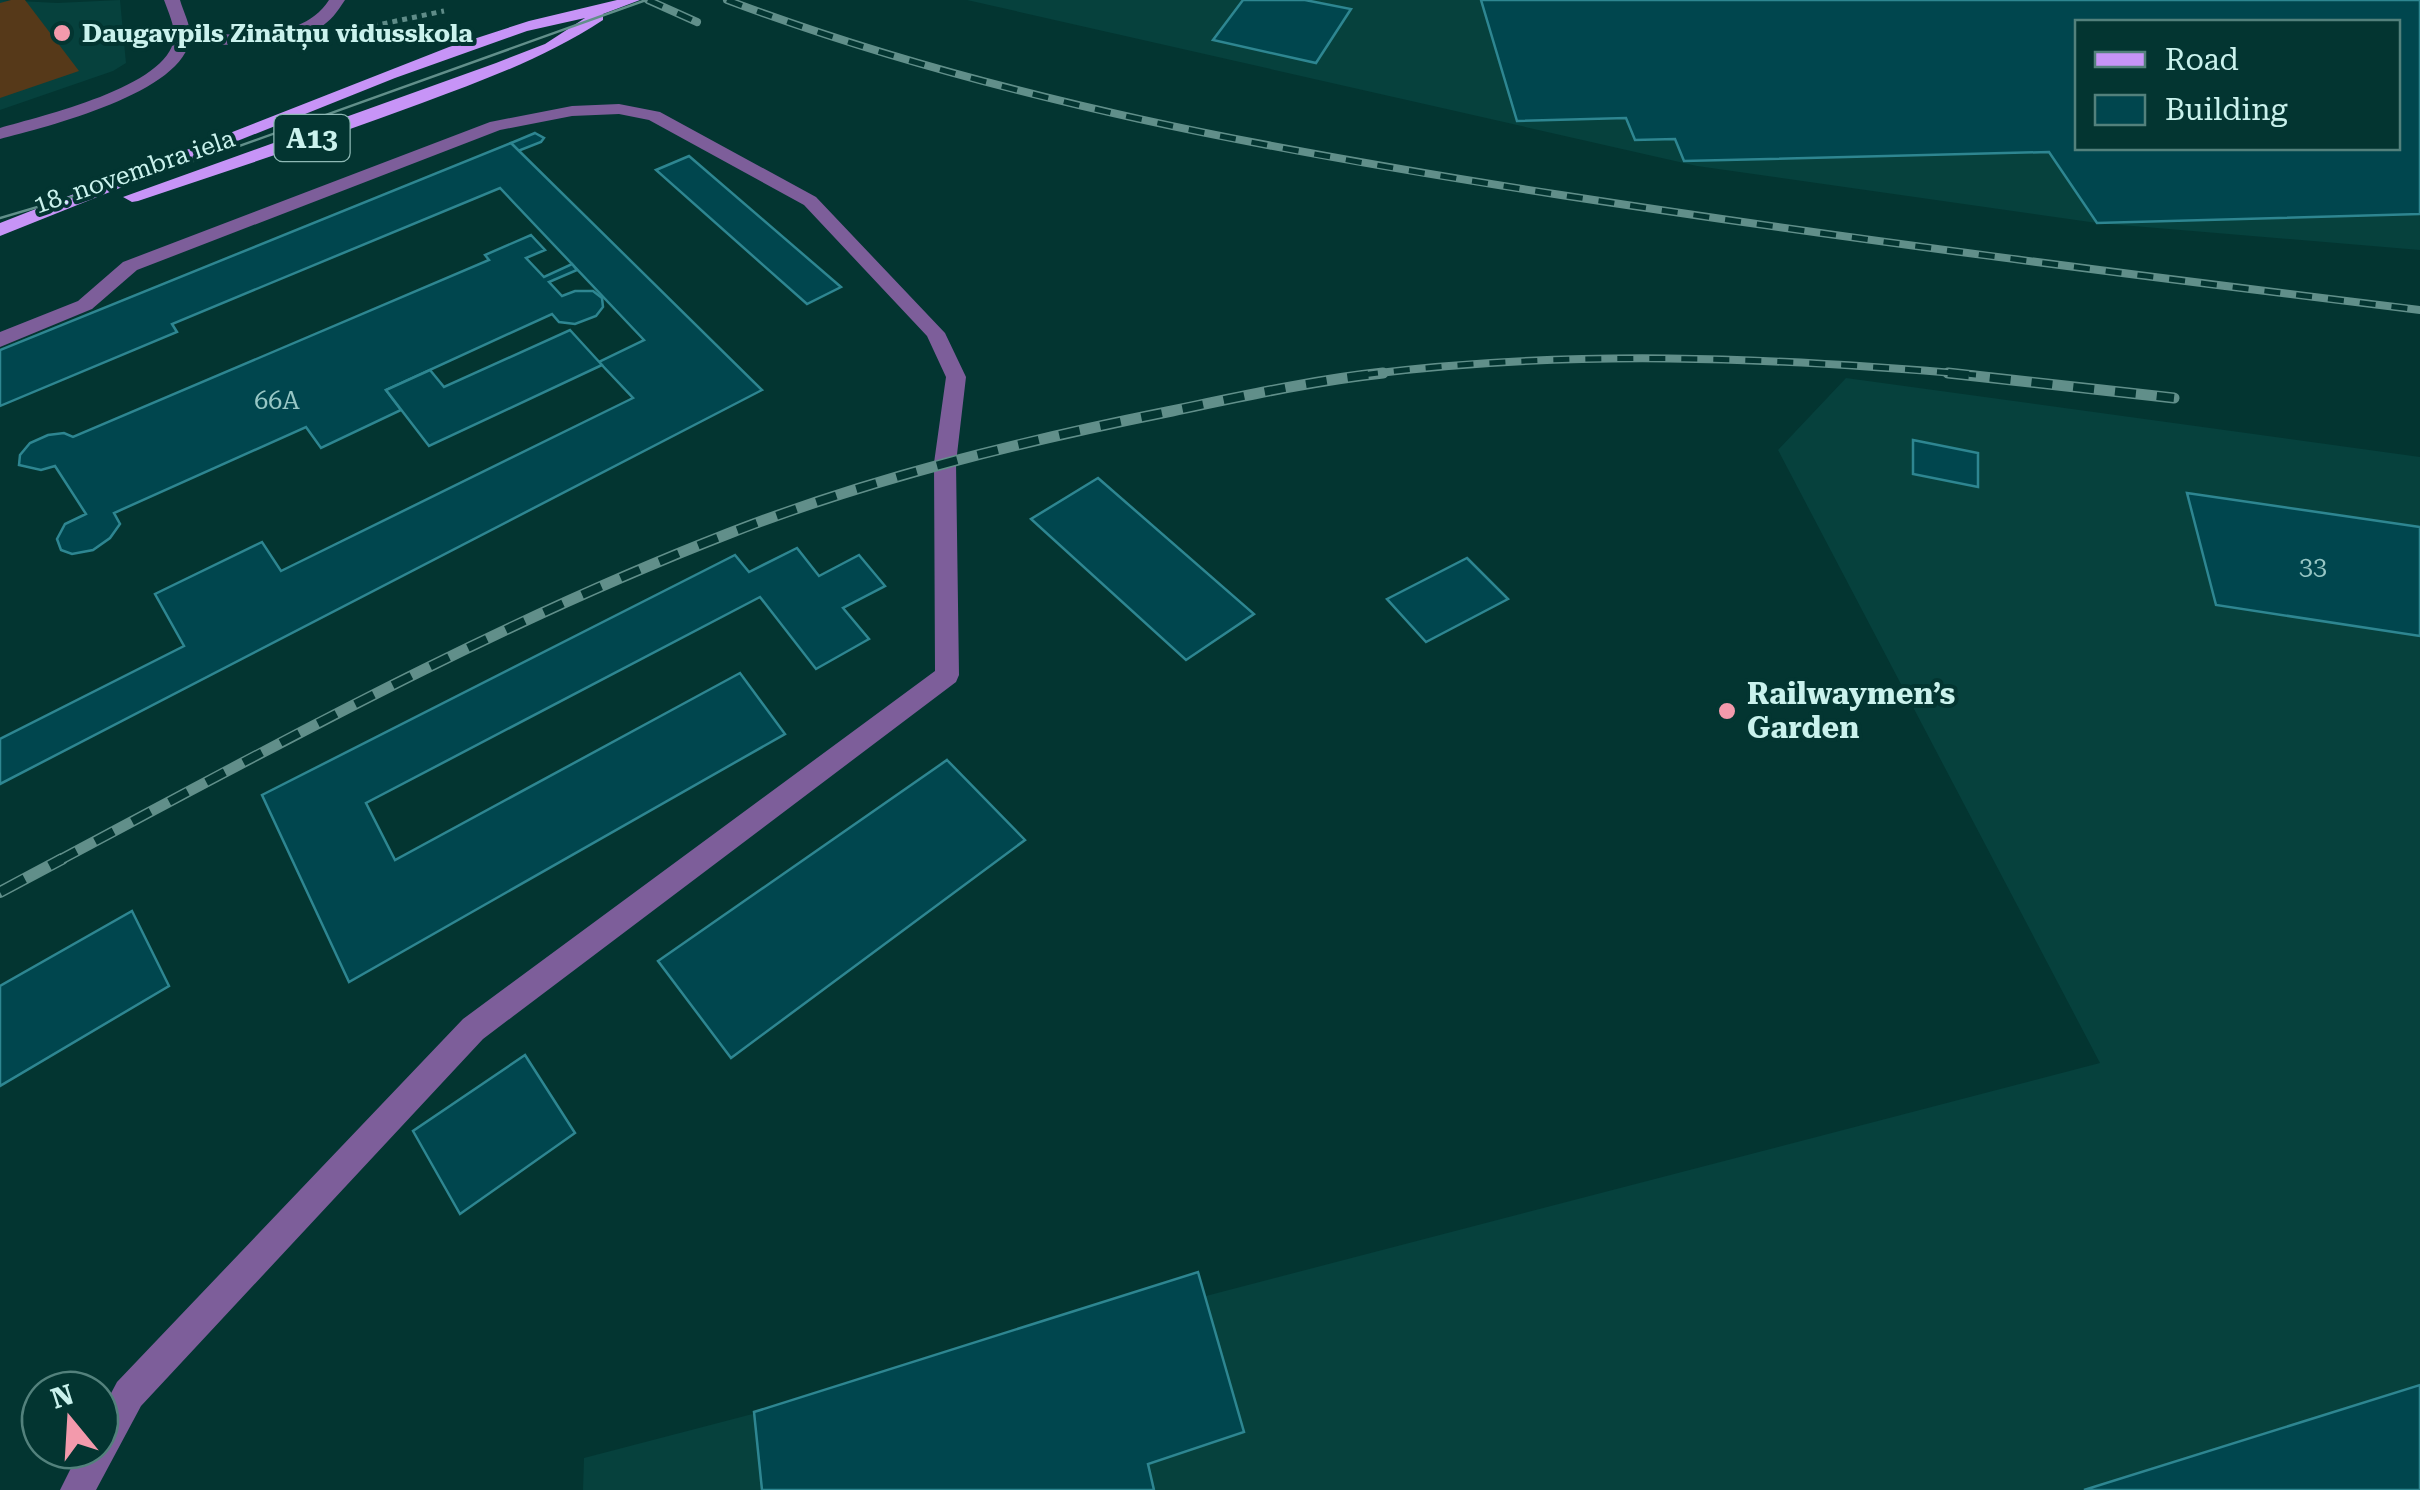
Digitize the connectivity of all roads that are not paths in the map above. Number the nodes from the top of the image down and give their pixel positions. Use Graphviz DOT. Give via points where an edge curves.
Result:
graph roads {
  1 [pos="172,0"];
  2 [pos="337,0"];
  3 [pos="632,0"];
  4 [pos="614,7"];
  5 [pos="182,37"];
  6 [pos="0,134"];
  7 [pos="0,230"];
  8 [pos="0,244"];
  9 [pos="0,340"];
  10 [pos="120,1412"];
  1 -- 5 [label="street"];
  2 -- 5 [label="street" via="326,16 302,29 264,39"];
  3 -- 4 [label="main road, 18. novembra iela / A13"];
  4 -- 7 [label="main road, 18. novembra iela / A13" via="525,26"];
  4 -- 8 [label="main road, 18. novembra iela / A13" via="551,47 502,67"];
  5 -- 6 [label="street" via="179,51 154,78"];
  9 -- 10 [label="street" via="86,306 130,266 496,126 572,111 619,110 654,116 810,201 936,332 956,377 946,462 948,675 473,1029"];
}
